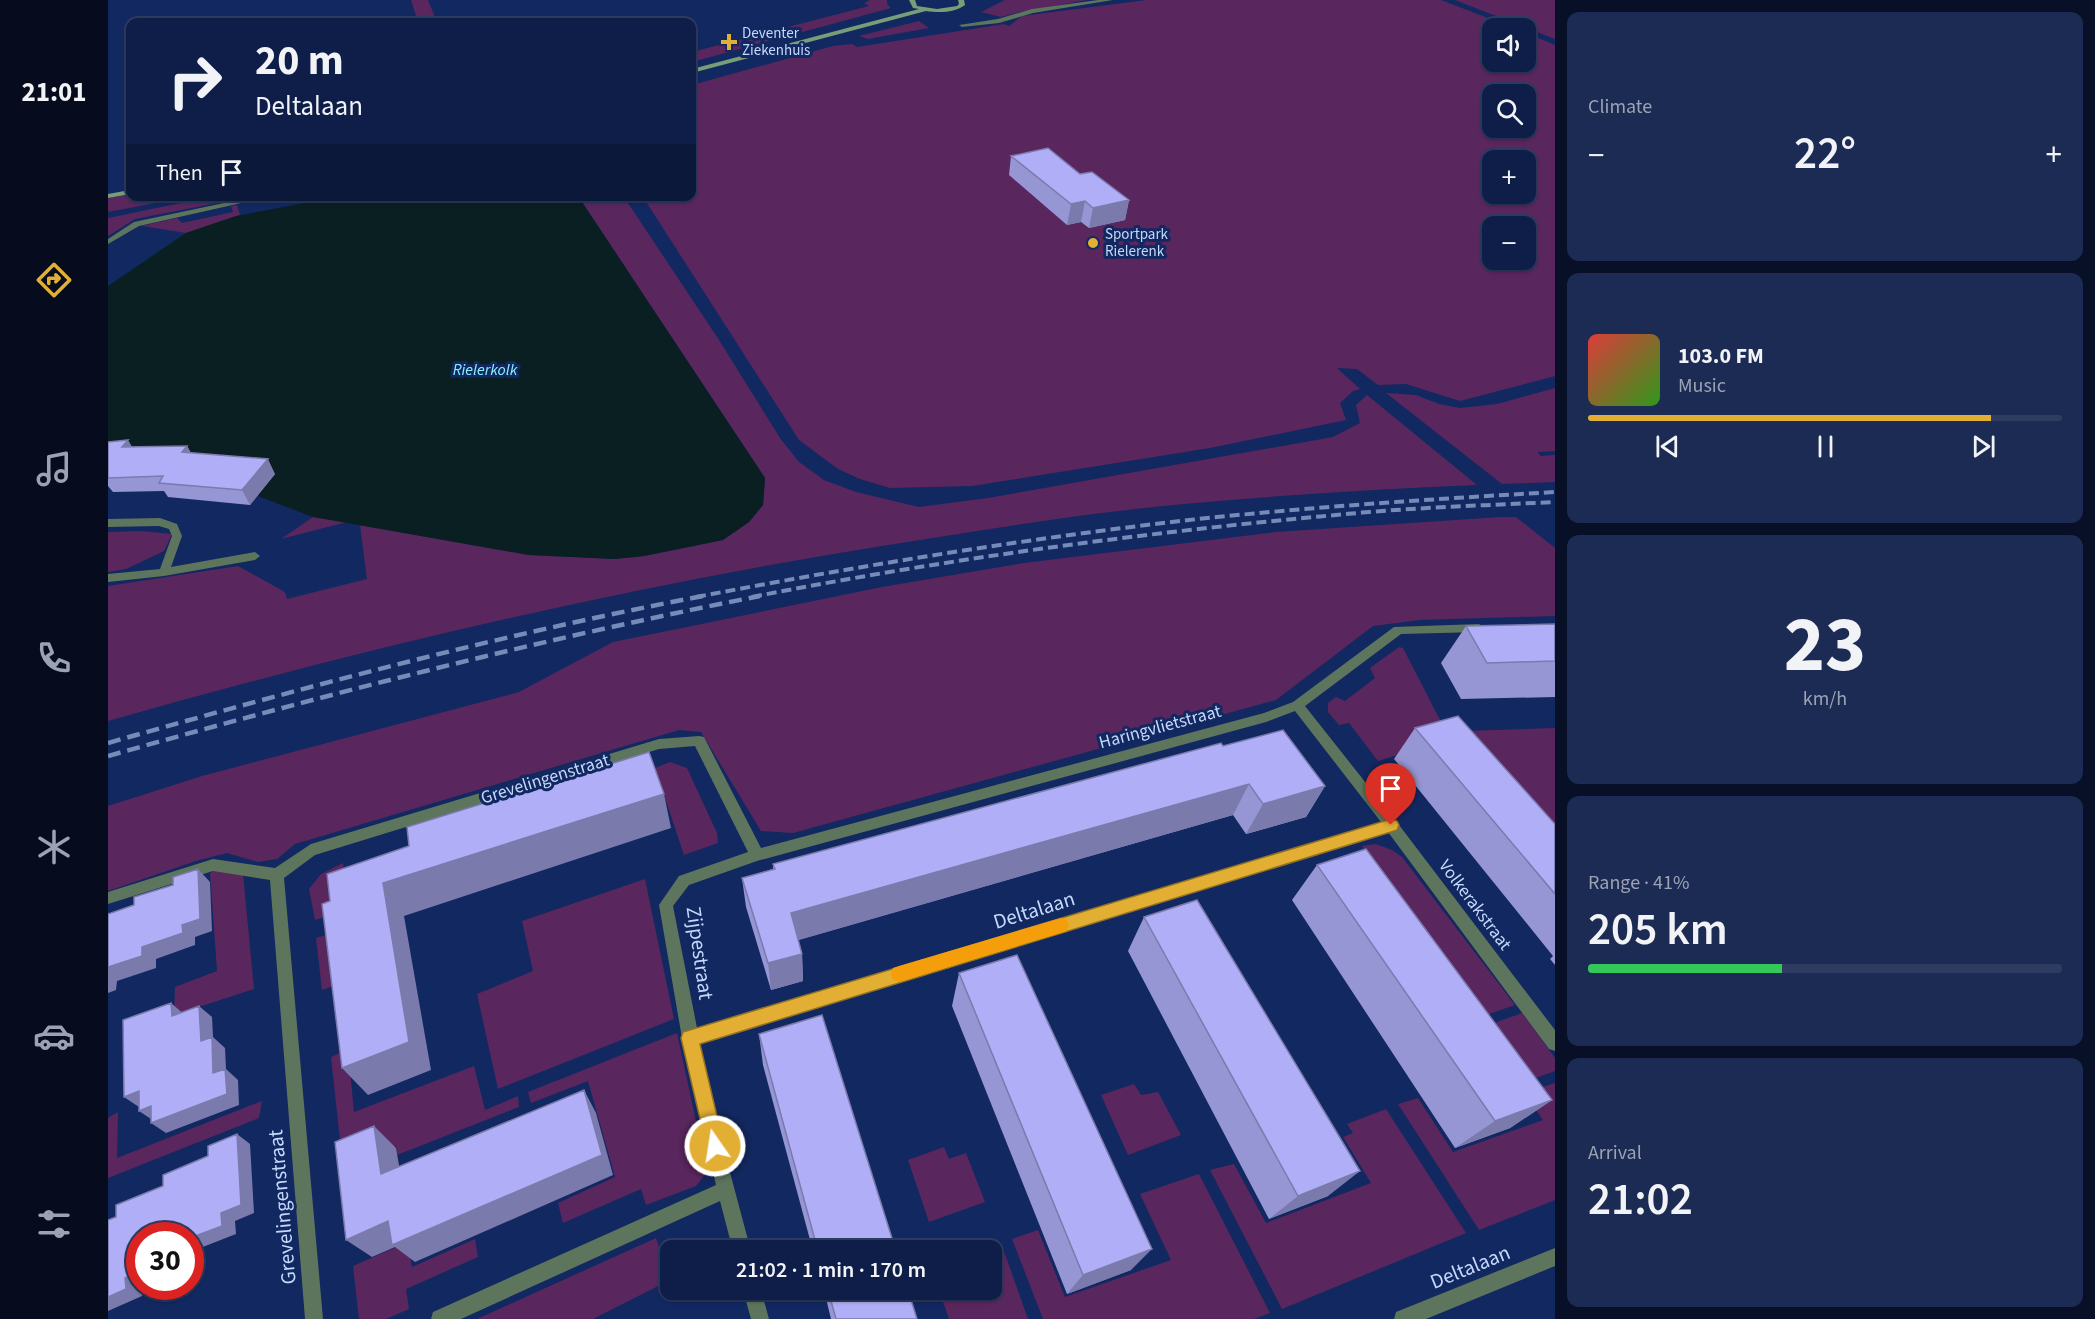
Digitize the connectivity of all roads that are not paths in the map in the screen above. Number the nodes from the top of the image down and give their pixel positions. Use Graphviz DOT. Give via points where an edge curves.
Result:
graph roads {
  1 [pos="961,0"];
  2 [pos="1110,0"];
  3 [pos="912,2"];
  4 [pos="924,10"];
  5 [pos="962,25"];
  6 [pos="696,63"];
  7 [pos="696,70"];
  8 [pos="126,185"];
  9 [pos="108,188"];
  10 [pos="126,193"];
  11 [pos="108,196"];
  12 [pos="246,201"];
  13 [pos="108,242"];
  14 [pos="108,523"];
  15 [pos="255,556"];
  16 [pos="164,572"];
  17 [pos="108,578"];
  18 [pos="1492,627"];
  19 [pos="1297,705"];
  20 [pos="1391,825"];
  21 [pos="757,855"];
  22 [pos="277,875"];
  23 [pos="108,898"];
  24 [pos="690,1038"];
  25 [pos="1555,1043"];
  26 [pos="725,1190"];
  27 [pos="739,1240"];
  28 [pos="1555,1257"];
  29 [pos="755,1300"];
  30 [pos="314,1319"];
  31 [pos="440,1319"];
  32 [pos="760,1319"];
  33 [pos="1403,1319"];
  1 -- 4 [label="street" via="962,5 955,9"];
  2 -- 5 [label="street"];
  3 -- 4 [label="street"];
  3 -- 6 [label="street"];
  4 -- 7 [label="street"];
  8 -- 9 [label="street"];
  10 -- 11 [label="street"];
  12 -- 13 [label="street" via="137,224"];
  14 -- 16 [label="street" via="160,522 173,527 177,536"];
  15 -- 16 [label="street"];
  16 -- 17 [label="street"];
  18 -- 19 [label="street, Haringvlietstraat" via="1398,630"];
  19 -- 20 [label="street, Volkerakstraat"];
  19 -- 21 [label="street, Haringvlietstraat" via="1266,717"];
  20 -- 24 [label="street, Deltalaan"];
  20 -- 25 [label="street, Volkerakstraat"];
  21 -- 22 [label="street, Grevelingenstraat" via="699,741 659,744 311,850"];
  21 -- 24 [label="street, Zijpestraat" via="684,880 666,905"];
  22 -- 23 [label="street" via="213,865"];
  22 -- 30 [label="street, Grevelingenstraat"];
  24 -- 26 [label="street, Zijpestraat"];
  26 -- 27 [label="street, Zijpestraat"];
  26 -- 31 [label="street"];
  28 -- 33 [label="street, Deltalaan"];
  29 -- 32 [label="street"];
}
